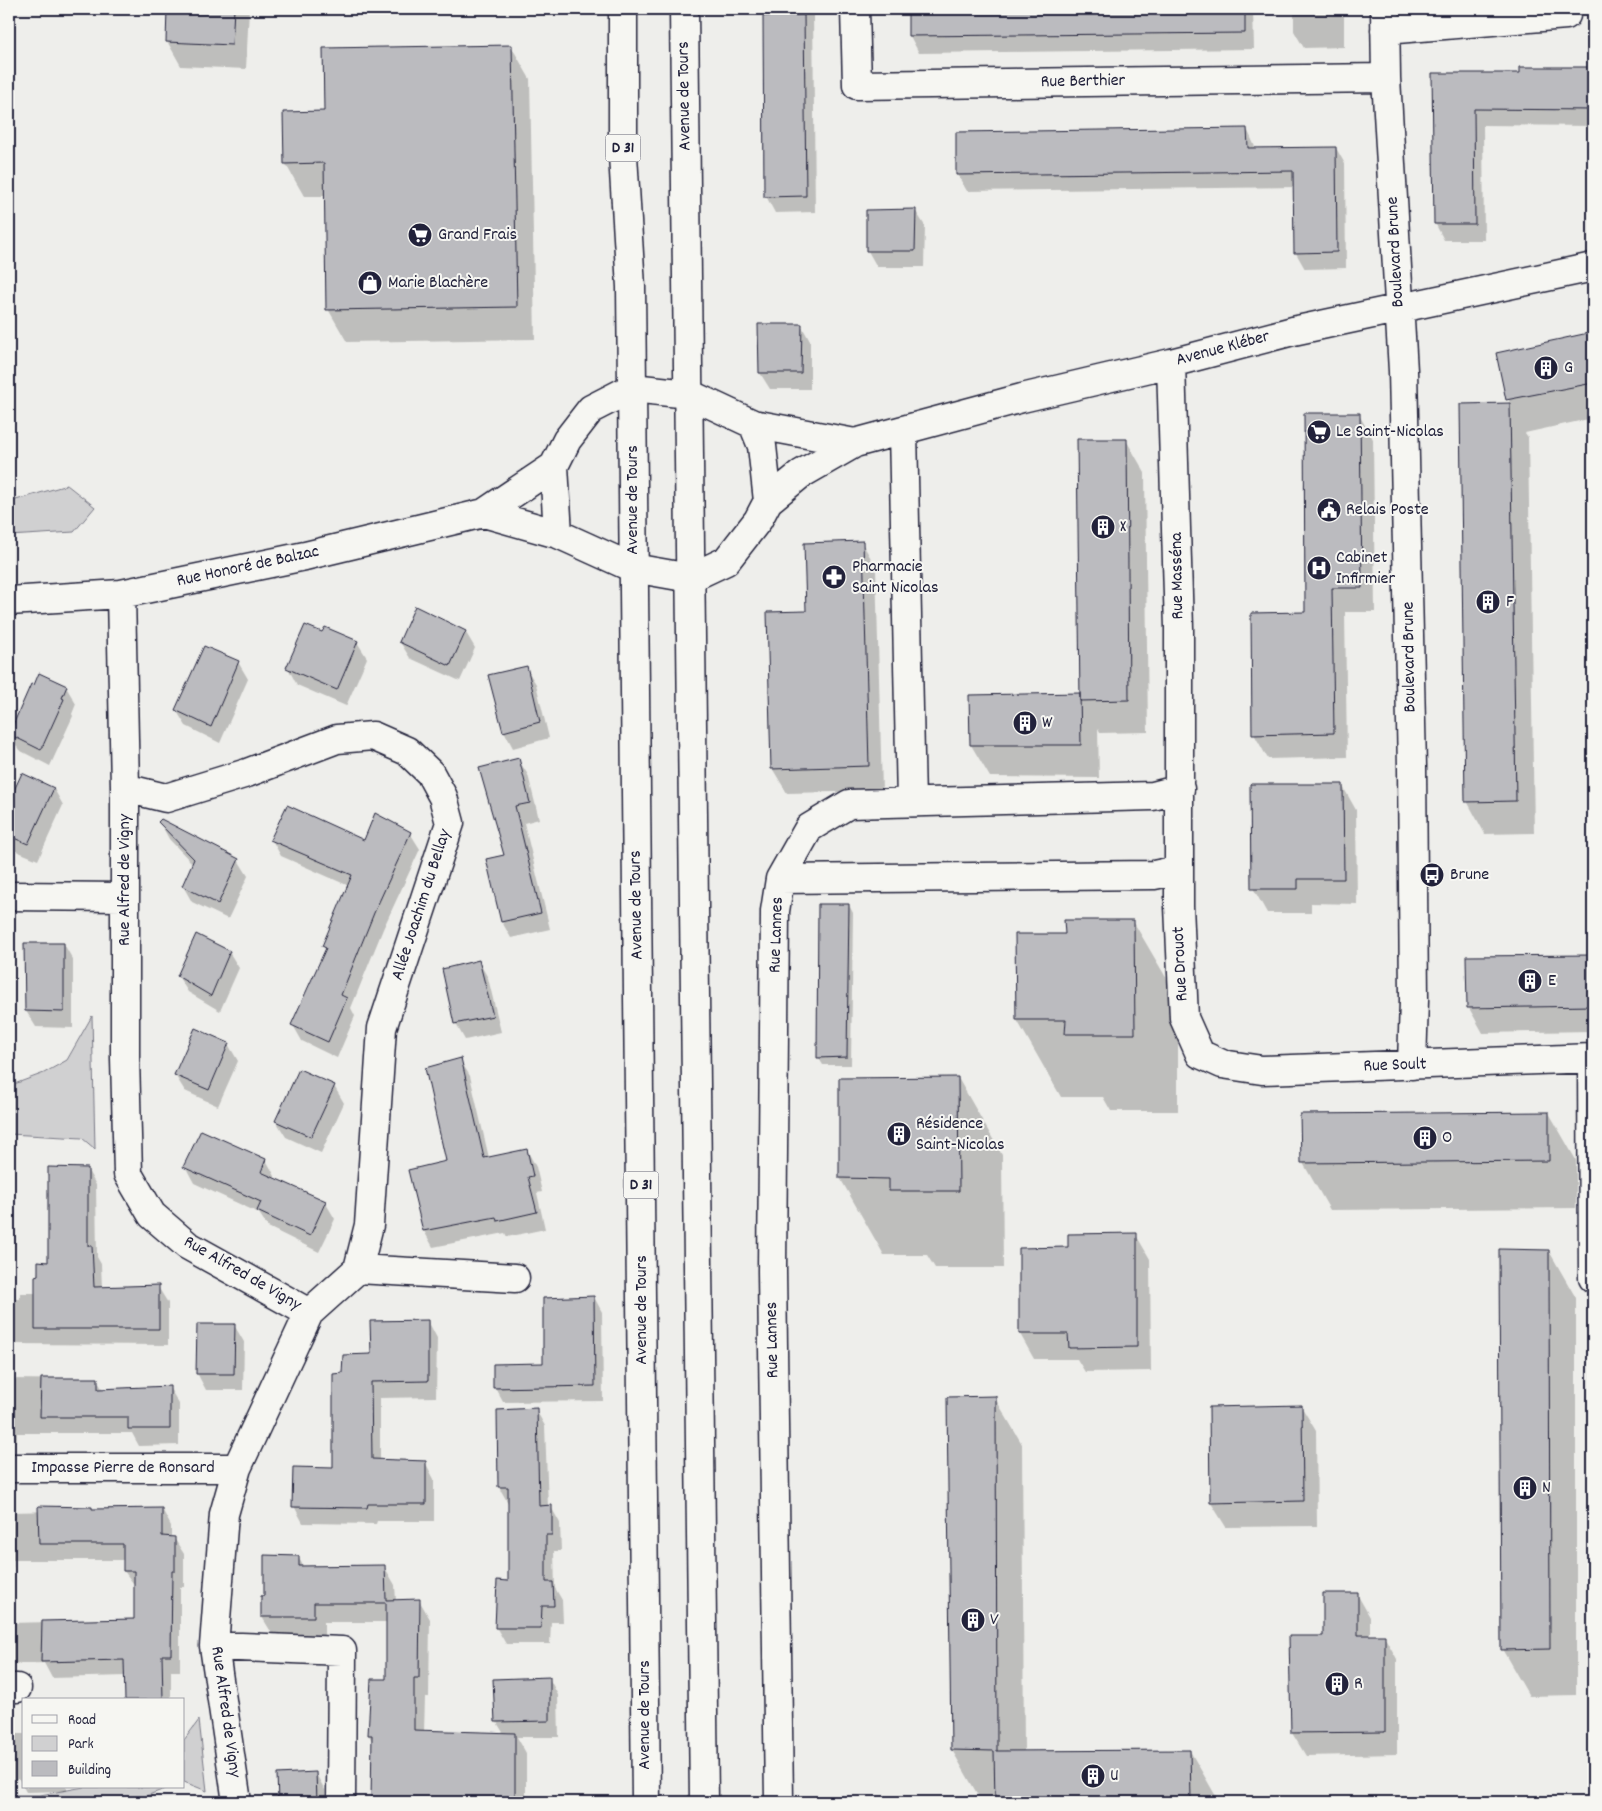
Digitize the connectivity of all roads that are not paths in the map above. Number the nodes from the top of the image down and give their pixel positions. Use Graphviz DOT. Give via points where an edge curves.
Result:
graph roads {
  1 [pos="623,9"];
  2 [pos="684,9"];
  3 [pos="855,9"];
  4 [pos="1566,15"];
  5 [pos="1385,19"];
  6 [pos="1386,78"];
  7 [pos="1593,268"];
  8 [pos="1400,309"];
  9 [pos="1171,363"];
  10 [pos="632,388"];
  11 [pos="689,394"];
  12 [pos="753,424"];
  13 [pos="903,430"];
  14 [pos="855,443"];
  15 [pos="554,466"];
  16 [pos="768,501"];
  17 [pos="484,513"];
  18 [pos="558,534"];
  19 [pos="633,568"];
  20 [pos="690,578"];
  21 [pos="121,594"];
  22 [pos="9,601"];
  23 [pos="125,788"];
  24 [pos="1180,789"];
  25 [pos="911,802"];
  26 [pos="1178,870"];
  27 [pos="780,878"];
  28 [pos="9,896"];
  29 [pos="124,897"];
  30 [pos="1200,1054"];
  31 [pos="1592,1058"];
  32 [pos="1412,1065"];
  33 [pos="358,1269"];
  34 [pos="516,1278"];
  35 [pos="1593,1278"];
  36 [pos="309,1313"];
  37 [pos="9,1468"];
  38 [pos="237,1468"];
  39 [pos="214,1646"];
  40 [pos="237,1802"];
  41 [pos="341,1802"];
  42 [pos="646,1802"];
  43 [pos="704,1802"];
  44 [pos="779,1802"];
  1 -- 10 [label="street, Avenue de Tours / D 31" via="623,155 631,287"];
  2 -- 11 [label="street, Avenue de Tours"];
  3 -- 6 [label="street, Rue Berthier" via="856,85"];
  4 -- 5 [label="street"];
  5 -- 6 [label="street, Boulevard Brune"];
  6 -- 8 [label="street, Boulevard Brune"];
  7 -- 8 [label="street, Avenue Kléber"];
  8 -- 9 [label="street, Avenue Kléber" via="1293,331"];
  8 -- 32 [label="street, Boulevard Brune" via="1412,767"];
  9 -- 13 [label="street, Avenue Kléber"];
  9 -- 24 [label="street, Rue Masséna"];
  10 -- 11 [label="street"];
  10 -- 15 [label="street" via="591,409 567,440"];
  10 -- 19 [label="street, Avenue de Tours / D 31"];
  11 -- 12 [label="street"];
  11 -- 20 [label="street, Avenue de Tours"];
  12 -- 14 [label="street"];
  12 -- 16 [label="street" via="762,446"];
  13 -- 14 [label="street, Avenue Kléber"];
  13 -- 25 [label="street"];
  14 -- 16 [label="street" via="801,474"];
  15 -- 17 [label="street"];
  15 -- 18 [label="street"];
  16 -- 20 [label="street" via="758,520 726,562"];
  17 -- 18 [label="street"];
  17 -- 21 [label="street, Rue Honoré de Balzac" via="305,556"];
  18 -- 19 [label="street"];
  19 -- 20 [label="street"];
  19 -- 42 [label="street, Avenue de Tours / D 31"];
  20 -- 43 [label="street, Avenue de Tours"];
  21 -- 22 [label="street, Rue Honoré de Balzac"];
  21 -- 23 [label="street, Rue Alfred de Vigny"];
  23 -- 29 [label="street, Rue Alfred de Vigny"];
  23 -- 33 [label="street, Allée Joachim du Bellay" via="166,798 246,773 337,738 372,736 407,750 430,773 443,797 450,823 382,1028 369,1225"];
  24 -- 25 [label="street, Rue Lannes" via="1153,796"];
  24 -- 26 [label="street, Rue Masséna"];
  25 -- 27 [label="street, Rue Lannes" via="849,804 809,828"];
  26 -- 27 [label="street, Rue Lannes" via="1154,875"];
  26 -- 30 [label="street, Rue Drouot" via="1184,1018"];
  27 -- 44 [label="street, Rue Lannes" via="775,912 772,1253"];
  28 -- 29 [label="street"];
  29 -- 36 [label="street, Rue Alfred de Vigny" via="128,1174 152,1215 187,1245"];
  30 -- 32 [label="street, Rue Soult" via="1222,1064 1262,1070"];
  31 -- 32 [label="street, Rue Soult"];
  31 -- 35 [label="street"];
  33 -- 34 [label="street"];
  33 -- 36 [label="street"];
  36 -- 38 [label="street, Rue Alfred de Vigny"];
  37 -- 38 [label="street, Impasse Pierre de Ronsard"];
  38 -- 39 [label="street, Rue Alfred de Vigny" via="224,1514"];
  39 -- 40 [label="street, Rue Alfred de Vigny"];
  39 -- 41 [label="street" via="342,1651"];
}
